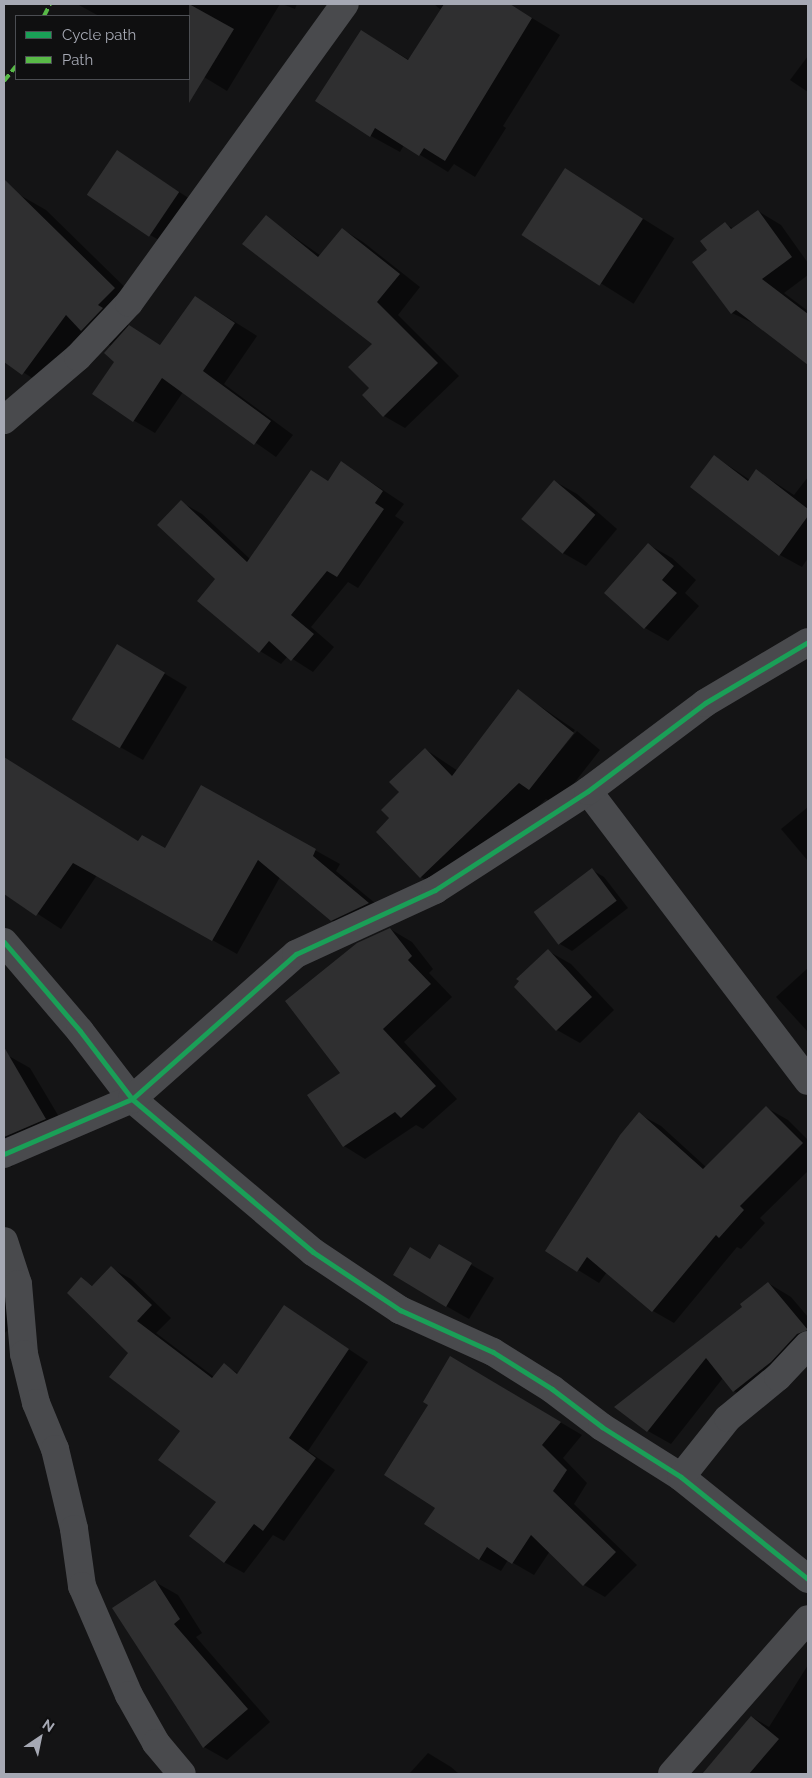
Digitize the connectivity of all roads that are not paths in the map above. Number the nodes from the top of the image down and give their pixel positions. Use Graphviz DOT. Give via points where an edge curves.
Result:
graph roads {
  1 [pos="345,4"];
  2 [pos="4,420"];
  3 [pos="808,642"];
  4 [pos="588,791"];
  5 [pos="4,942"];
  6 [pos="808,1081"];
  7 [pos="132,1099"];
  8 [pos="4,1154"];
  9 [pos="4,1241"];
  10 [pos="808,1345"];
  11 [pos="681,1477"];
  12 [pos="808,1579"];
  13 [pos="808,1619"];
  14 [pos="182,1774"];
  15 [pos="672,1774"];
  1 -- 2 [label="street" via="129,303 78,356"];
  3 -- 4 [label="street" via="705,704"];
  4 -- 6 [label="street"];
  4 -- 7 [label="street" via="435,890 296,954"];
  5 -- 7 [label="street" via="80,1031"];
  7 -- 8 [label="street"];
  7 -- 11 [label="street" via="313,1252 400,1310 493,1352"];
  9 -- 14 [label="street" via="18,1284 24,1354 36,1403 55,1449 74,1529 82,1586 129,1695 156,1743"];
  10 -- 11 [label="street" via="778,1378 728,1418"];
  11 -- 12 [label="street"];
  13 -- 15 [label="street"];
}
